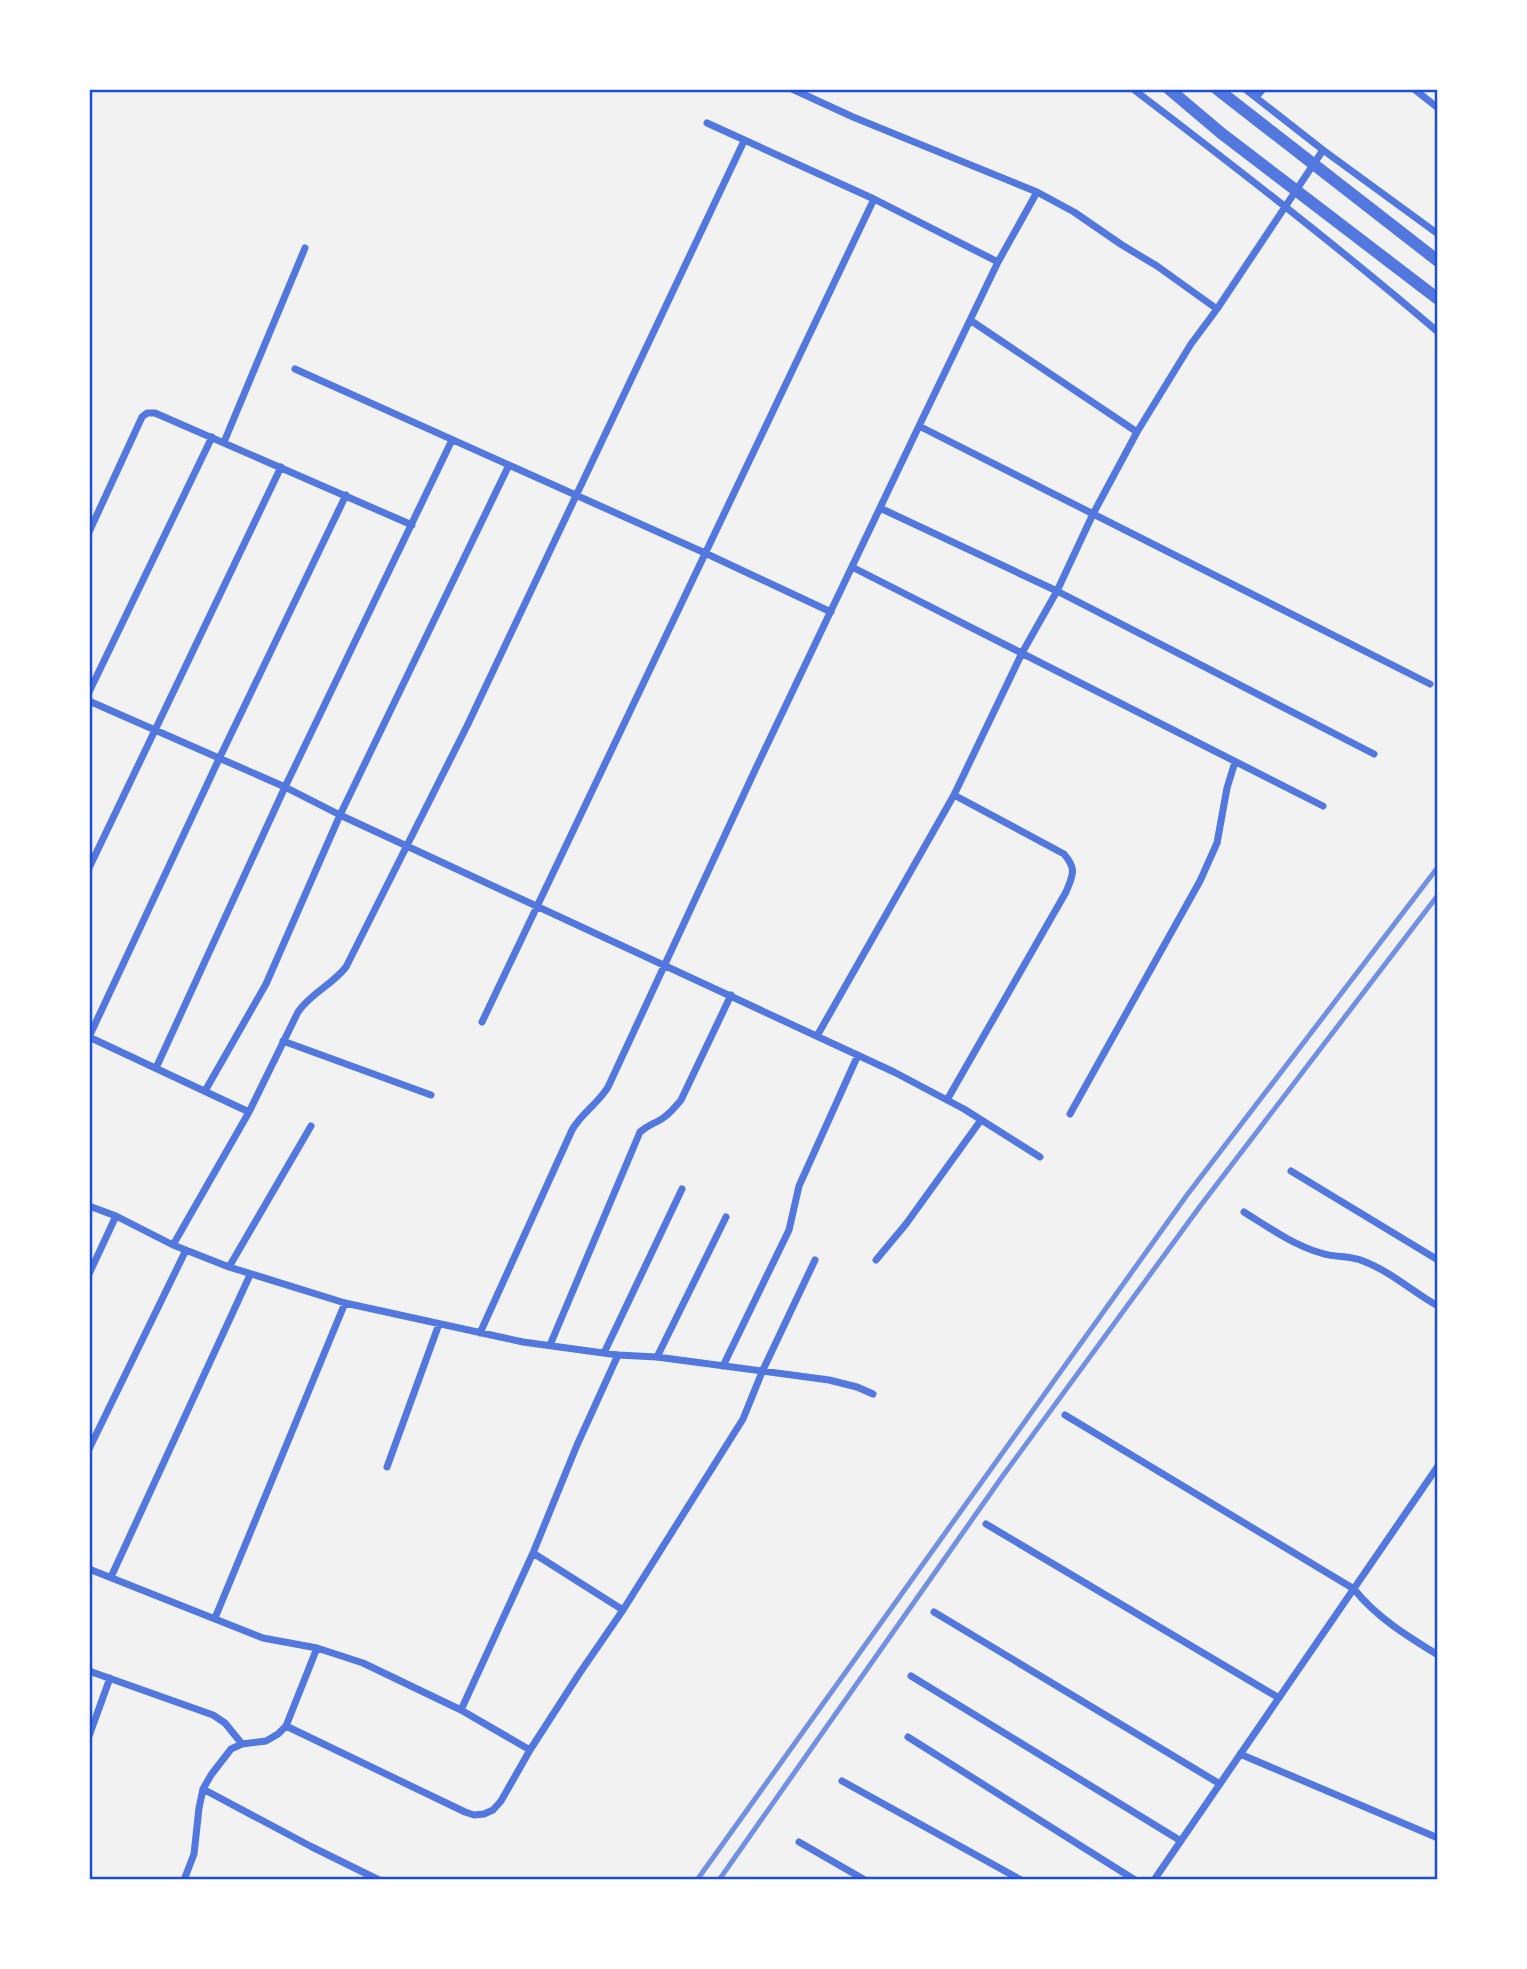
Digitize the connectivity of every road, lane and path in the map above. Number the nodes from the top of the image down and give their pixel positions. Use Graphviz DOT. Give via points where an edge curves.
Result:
graph roads {
  1 [pos="792,89"];
  2 [pos="1133,89"];
  3 [pos="1169,89"];
  4 [pos="1217,89"];
  5 [pos="1245,89"];
  6 [pos="1263,89"];
  7 [pos="1414,89"];
  8 [pos="1256,97"];
  9 [pos="1438,108"];
  10 [pos="706,123"];
  11 [pos="744,141"];
  12 [pos="1323,150"];
  13 [pos="1037,192"];
  14 [pos="874,199"];
  15 [pos="1286,205"];
  16 [pos="1437,230"];
  17 [pos="305,248"];
  18 [pos="1438,261"];
  19 [pos="998,262"];
  20 [pos="1438,299"];
  21 [pos="1217,309"];
  22 [pos="970,320"];
  23 [pos="1438,332"];
  24 [pos="295,369"];
  25 [pos="919,426"];
  26 [pos="1137,432"];
  27 [pos="212,437"];
  28 [pos="452,440"];
  29 [pos="224,442"];
  30 [pos="509,465"];
  31 [pos="281,467"];
  32 [pos="346,495"];
  33 [pos="576,495"];
  34 [pos="880,508"];
  35 [pos="1093,514"];
  36 [pos="412,524"];
  37 [pos="89,532"];
  38 [pos="705,553"];
  39 [pos="852,567"];
  40 [pos="1057,592"];
  41 [pos="831,612"];
  42 [pos="1022,653"];
  43 [pos="1430,684"];
  44 [pos="89,692"];
  45 [pos="89,701"];
  46 [pos="155,731"];
  47 [pos="1374,754"];
  48 [pos="219,759"];
  49 [pos="1235,762"];
  50 [pos="285,788"];
  51 [pos="954,795"];
  52 [pos="1323,806"];
  53 [pos="340,815"];
  54 [pos="406,845"];
  55 [pos="89,868"];
  56 [pos="536,906"];
  57 [pos="665,964"];
  58 [pos="731,995"];
  59 [pos="482,1022"];
  60 [pos="817,1036"];
  61 [pos="283,1041"];
  62 [pos="858,1055"];
  63 [pos="156,1068"];
  64 [pos="205,1091"];
  65 [pos="431,1095"];
  66 [pos="947,1100"];
  67 [pos="249,1112"];
  68 [pos="1070,1114"];
  69 [pos="981,1120"];
  70 [pos="311,1126"];
  71 [pos="1040,1157"];
  72 [pos="1291,1171"];
  73 [pos="682,1189"];
  74 [pos="89,1206"];
  75 [pos="1244,1212"];
  76 [pos="116,1216"];
  77 [pos="726,1217"];
  78 [pos="173,1245"];
  79 [pos="186,1250"];
  80 [pos="816,1260"];
  81 [pos="876,1260"];
  82 [pos="1438,1260"];
  83 [pos="229,1267"];
  84 [pos="89,1274"];
  85 [pos="250,1275"];
  86 [pos="345,1303"];
  87 [pos="1438,1307"];
  88 [pos="439,1324"];
  89 [pos="480,1333"];
  90 [pos="550,1345"];
  91 [pos="604,1353"];
  92 [pos="618,1355"];
  93 [pos="657,1357"];
  94 [pos="723,1366"];
  95 [pos="762,1372"];
  96 [pos="873,1394"];
  97 [pos="1065,1415"];
  98 [pos="89,1449"];
  99 [pos="1438,1466"];
  100 [pos="387,1467"];
  101 [pos="986,1524"];
  102 [pos="533,1553"];
  103 [pos="89,1569"];
  104 [pos="111,1577"];
  105 [pos="1354,1589"];
  106 [pos="623,1610"];
  107 [pos="934,1612"];
  108 [pos="215,1618"];
  109 [pos="317,1648"];
  110 [pos="1438,1655"];
  111 [pos="89,1671"];
  112 [pos="911,1675"];
  113 [pos="110,1678"];
  114 [pos="1279,1698"];
  115 [pos="461,1710"];
  116 [pos="286,1726"];
  117 [pos="89,1736"];
  118 [pos="908,1737"];
  119 [pos="242,1744"];
  120 [pos="530,1749"];
  121 [pos="1240,1754"];
  122 [pos="842,1781"];
  123 [pos="1220,1784"];
  124 [pos="204,1788"];
  125 [pos="1438,1838"];
  126 [pos="1181,1841"];
  127 [pos="799,1842"];
  128 [pos="184,1880"];
  129 [pos="379,1880"];
  130 [pos="865,1880"];
  131 [pos="1021,1880"];
  132 [pos="1135,1880"];
  133 [pos="1154,1880"];
  1 -- 13 [label="street"];
  2 -- 15 [label="street"];
  3 -- 20 [label="street"];
  4 -- 18 [label="street"];
  5 -- 8 [label="street"];
  6 -- 8 [label="street"];
  7 -- 9 [label="street"];
  8 -- 12 [label="street"];
  10 -- 11 [label="street"];
  11 -- 14 [label="street"];
  11 -- 33 [label="street"];
  12 -- 15 [label="street"];
  12 -- 16 [label="street"];
  13 -- 19 [label="street"];
  13 -- 21 [label="street"];
  14 -- 19 [label="street"];
  14 -- 38 [label="street"];
  15 -- 21 [label="street"];
  15 -- 23 [label="street"];
  17 -- 29 [label="street"];
  19 -- 22 [label="street"];
  21 -- 26 [label="street"];
  22 -- 25 [label="street"];
  22 -- 26 [label="street"];
  24 -- 28 [label="street"];
  25 -- 34 [label="street"];
  25 -- 35 [label="street"];
  26 -- 35 [label="street"];
  27 -- 29 [label="street"];
  27 -- 37 [label="street" via="156,412 147,413"];
  27 -- 44 [label="street"];
  28 -- 30 [label="street"];
  28 -- 36 [label="street"];
  29 -- 31 [label="street"];
  30 -- 33 [label="street"];
  30 -- 53 [label="street"];
  31 -- 32 [label="street"];
  31 -- 46 [label="street"];
  32 -- 36 [label="street"];
  32 -- 48 [label="street"];
  33 -- 38 [label="street"];
  33 -- 54 [label="street"];
  34 -- 39 [label="street"];
  34 -- 40 [label="street"];
  35 -- 40 [label="street"];
  35 -- 43 [label="street"];
  36 -- 50 [label="street"];
  38 -- 41 [label="street"];
  38 -- 56 [label="street"];
  39 -- 41 [label="street"];
  39 -- 42 [label="street"];
  40 -- 42 [label="street"];
  40 -- 47 [label="street"];
  41 -- 57 [label="street"];
  42 -- 49 [label="street"];
  42 -- 51 [label="street"];
  45 -- 46 [label="street"];
  46 -- 48 [label="street"];
  46 -- 55 [label="street"];
  48 -- 50 [label="street"];
  48 -- 63 [label="street" via="89,1037"];
  49 -- 52 [label="street"];
  49 -- 68 [label="street" via="1217,843 1200,881"];
  50 -- 53 [label="street"];
  50 -- 63 [label="street"];
  51 -- 60 [label="street"];
  51 -- 66 [label="street" via="1064,854 1072,863 1073,875"];
  53 -- 54 [label="street"];
  53 -- 64 [label="street" via="267,984"];
  54 -- 56 [label="street"];
  54 -- 61 [label="street" via="346,967 305,1001"];
  56 -- 57 [label="street"];
  56 -- 59 [label="street"];
  57 -- 58 [label="street"];
  57 -- 89 [label="street" via="604,1093 572,1130"];
  58 -- 60 [label="street"];
  58 -- 90 [label="street" via="681,1100 671,1113 639,1132"];
  60 -- 62 [label="street"];
  61 -- 65 [label="street"];
  61 -- 67 [label="street"];
  62 -- 66 [label="street"];
  62 -- 94 [label="street" via="799,1186 789,1230"];
  63 -- 64 [label="street"];
  64 -- 67 [label="street"];
  66 -- 69 [label="street"];
  67 -- 78 [label="street"];
  69 -- 71 [label="street"];
  69 -- 81 [label="street"];
  70 -- 83 [label="street"];
  72 -- 82 [label="street"];
  73 -- 91 [label="street"];
  74 -- 76 [label="street"];
  75 -- 87 [label="street" via="1308,1249 1364,1261"];
  76 -- 78 [label="street"];
  76 -- 84 [label="street"];
  77 -- 93 [label="street"];
  78 -- 79 [label="street"];
  79 -- 83 [label="street"];
  79 -- 98 [label="street"];
  80 -- 95 [label="street"];
  83 -- 85 [label="street"];
  85 -- 86 [label="street"];
  85 -- 104 [label="street"];
  86 -- 88 [label="street"];
  86 -- 108 [label="street"];
  88 -- 89 [label="street"];
  88 -- 100 [label="street"];
  89 -- 90 [label="street"];
  90 -- 91 [label="street"];
  91 -- 92 [label="street"];
  92 -- 93 [label="street"];
  92 -- 102 [label="street"];
  93 -- 94 [label="street"];
  94 -- 95 [label="street"];
  95 -- 96 [label="street" via="829,1380"];
  95 -- 106 [label="street" via="743,1419"];
  97 -- 105 [label="street"];
  99 -- 105 [label="street"];
  101 -- 114 [label="street"];
  102 -- 106 [label="street"];
  102 -- 115 [label="street"];
  103 -- 104 [label="street"];
  104 -- 108 [label="street"];
  105 -- 110 [label="street" via="1381,1618"];
  105 -- 114 [label="street"];
  106 -- 120 [label="street"];
  107 -- 123 [label="street"];
  108 -- 109 [label="street" via="262,1638"];
  109 -- 115 [label="street" via="363,1663"];
  109 -- 116 [label="street"];
  111 -- 113 [label="street"];
  112 -- 126 [label="street"];
  113 -- 117 [label="street"];
  113 -- 119 [label="street" via="213,1715"];
  114 -- 121 [label="street"];
  115 -- 120 [label="street"];
  116 -- 119 [label="street" via="266,1741"];
  116 -- 120 [label="street" via="474,1815 493,1810"];
  118 -- 132 [label="street"];
  119 -- 124 [label="street" via="221,1760"];
  121 -- 123 [label="street"];
  121 -- 125 [label="street"];
  122 -- 131 [label="street"];
  123 -- 126 [label="street"];
  124 -- 128 [label="street" via="194,1854"];
  124 -- 129 [label="street"];
  126 -- 133 [label="street"];
  127 -- 130 [label="street"];
}
